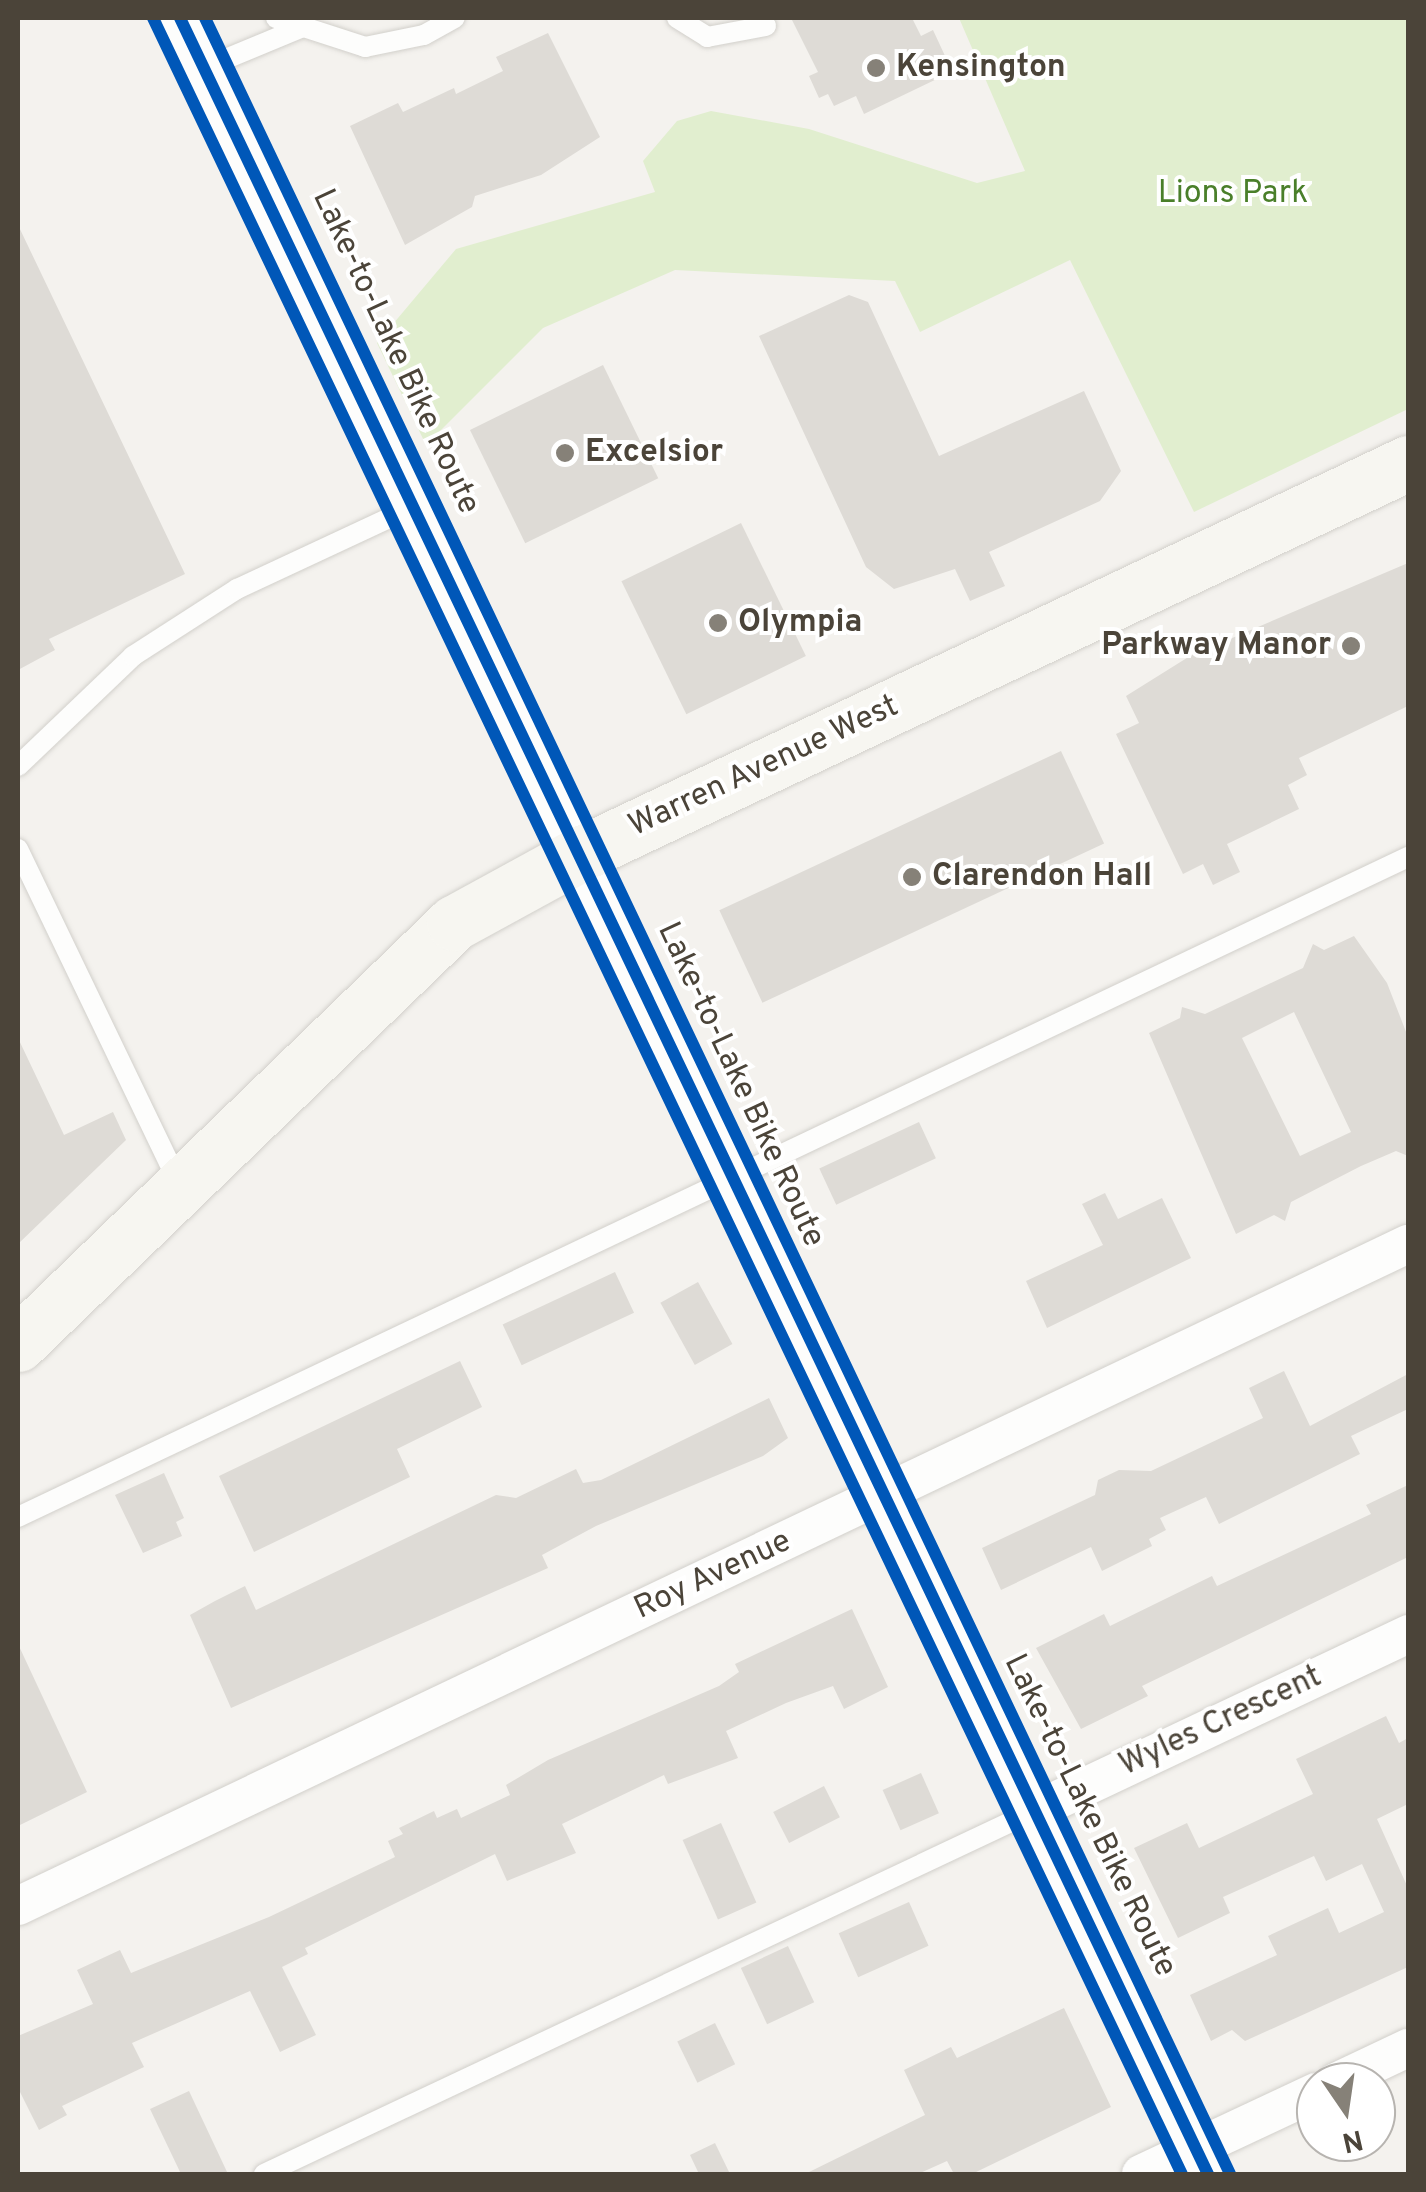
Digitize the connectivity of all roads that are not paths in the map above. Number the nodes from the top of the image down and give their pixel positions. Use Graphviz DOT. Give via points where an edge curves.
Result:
graph roads {
  1 [pos="180,18"];
  2 [pos="276,18"];
  3 [pos="455,18"];
  4 [pos="678,18"];
  5 [pos="303,26"];
  6 [pos="766,26"];
  7 [pos="204,68"];
  8 [pos="1408,462"];
  9 [pos="413,508"];
  10 [pos="18,766"];
  11 [pos="18,849"];
  12 [pos="578,855"];
  13 [pos="1408,857"];
  14 [pos="732,1179"];
  15 [pos="181,1185"];
  16 [pos="1408,1244"];
  17 [pos="18,1344"];
  18 [pos="884,1494"];
  19 [pos="18,1518"];
  20 [pos="1408,1634"];
  21 [pos="1034,1810"];
  22 [pos="18,1906"];
  23 [pos="1408,2048"];
  24 [pos="1378,2062"];
  25 [pos="1296,2104"];
  26 [pos="1202,2162"];
  27 [pos="264,2174"];
  28 [pos="1141,2174"];
  1 -- 7 [label="street"];
  2 -- 5 [label="lane"];
  3 -- 5 [label="lane" via="424,35 365,47"];
  4 -- 6 [label="lane" via="706,37"];
  5 -- 7 [label="lane"];
  7 -- 9 [label="street"];
  8 -- 12 [label="street, Warren Avenue West"];
  9 -- 10 [label="lane" via="237,589 133,656"];
  9 -- 12 [label="street"];
  11 -- 15 [label="lane"];
  12 -- 14 [label="street"];
  12 -- 15 [label="street, Warren Avenue West" via="454,923"];
  13 -- 14 [label="lane"];
  14 -- 18 [label="street"];
  14 -- 19 [label="lane"];
  15 -- 17 [label="street, Warren Avenue West"];
  16 -- 18 [label="street, Roy Avenue"];
  18 -- 21 [label="street"];
  18 -- 22 [label="street, Roy Avenue"];
  20 -- 21 [label="street, Wyles Crescent"];
  21 -- 26 [label="street"];
  21 -- 27 [label="lane"];
  23 -- 24 [label="street"];
  25 -- 26 [label="street"];
  26 -- 28 [label="street"];
}
